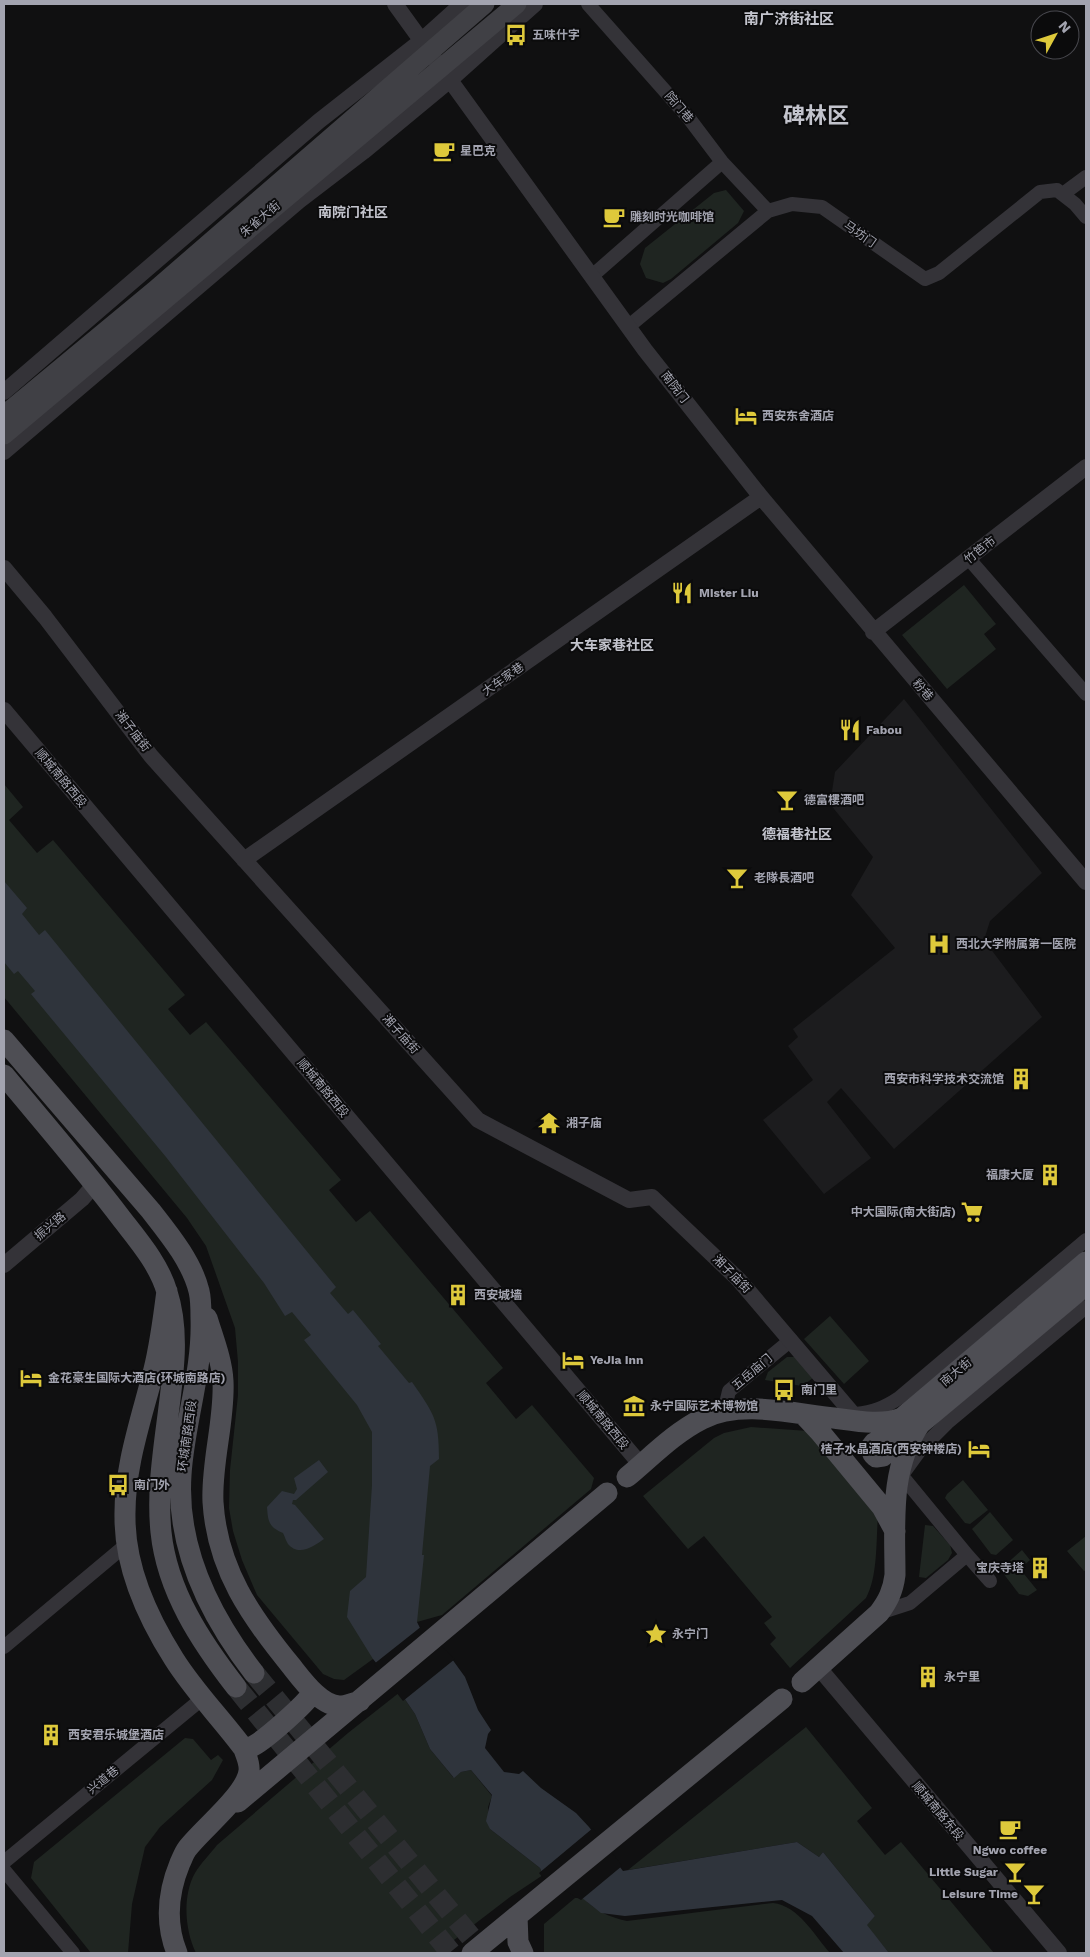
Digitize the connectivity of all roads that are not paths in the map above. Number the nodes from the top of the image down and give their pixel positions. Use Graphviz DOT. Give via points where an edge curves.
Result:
graph roads {
  1 [pos="395,4"];
  2 [pos="462,4"];
  3 [pos="485,4"];
  4 [pos="517,4"];
  5 [pos="535,4"];
  6 [pos="588,4"];
  7 [pos="425,46"];
  8 [pos="446,74"];
  9 [pos="722,162"];
  10 [pos="1086,177"];
  11 [pos="1063,194"];
  12 [pos="768,211"];
  13 [pos="1086,217"];
  14 [pos="592,276"];
  15 [pos="629,326"];
  16 [pos="4,392"];
  17 [pos="4,414"];
  18 [pos="4,435"];
  19 [pos="4,452"];
  20 [pos="1086,468"];
  21 [pos="761,497"];
  22 [pos="969,559"];
  23 [pos="4,568"];
  24 [pos="873,632"];
  25 [pos="1086,694"];
  26 [pos="4,710"];
  27 [pos="244,860"];
  28 [pos="1086,882"];
  29 [pos="4,1040"];
  30 [pos="4,1075"];
  31 [pos="95,1184"];
  32 [pos="1086,1240"];
  33 [pos="1086,1262"];
  34 [pos="4,1265"];
  35 [pos="1086,1285"];
  36 [pos="167,1291"];
  37 [pos="199,1291"];
  38 [pos="1086,1306"];
  39 [pos="791,1340"];
  40 [pos="724,1412"];
  41 [pos="919,1415"];
  42 [pos="812,1416"];
  43 [pos="856,1417"];
  44 [pos="634,1471"];
  45 [pos="900,1477"];
  46 [pos="607,1493"];
  47 [pos="895,1531"];
  48 [pos="127,1544"];
  49 [pos="968,1555"];
  50 [pos="990,1581"];
  51 [pos="879,1613"];
  52 [pos="4,1647"];
  53 [pos="819,1668"];
  54 [pos="254,1673"];
  55 [pos="802,1682"];
  56 [pos="236,1687"];
  57 [pos="313,1692"];
  58 [pos="203,1698"];
  59 [pos="782,1699"];
  60 [pos="360,1701"];
  61 [pos="244,1749"];
  62 [pos="209,1826"];
  63 [pos="4,1862"];
  64 [pos="4,1870"];
  65 [pos="517,1916"];
  66 [pos="173,1950"];
  67 [pos="73,1953"];
  68 [pos="472,1953"];
  69 [pos="523,1953"];
  70 [pos="1059,1953"];
  1 -- 7 [label="street"];
  2 -- 7 [label="street"];
  3 -- 7 [label="main road, 朱雀大街"];
  4 -- 8 [label="main road, 朱雀大街"];
  5 -- 8 [label="street"];
  6 -- 9 [label="street, 院门巷" via="688,117"];
  7 -- 8 [label="street, 南院门"];
  7 -- 16 [label="street" via="307,130"];
  7 -- 17 [label="main road, 朱雀大街" via="156,289"];
  8 -- 14 [label="street, 南院门"];
  8 -- 18 [label="main road, 朱雀大街" via="163,300"];
  8 -- 19 [label="street" via="363,152 299,201"];
  9 -- 12 [label="street, 院门巷"];
  9 -- 14 [label="street"];
  10 -- 11 [label="street"];
  11 -- 12 [label="street, 马坊门" via="1058,190 1040,192 939,273 925,279 822,207 792,204"];
  11 -- 13 [label="street"];
  12 -- 15 [label="street, 马坊门"];
  14 -- 15 [label="street, 南院门"];
  15 -- 21 [label="street, 南院门"];
  20 -- 22 [label="street, 竹笆市"];
  21 -- 24 [label="street, 粉巷"];
  21 -- 27 [label="street, 大车家巷"];
  22 -- 24 [label="street, 竹笆市"];
  22 -- 25 [label="street"];
  23 -- 27 [label="street, 湘子庙街" via="151,756"];
  24 -- 28 [label="street, 粉巷"];
  26 -- 44 [label="street, 顺城南路西段"];
  27 -- 39 [label="street, 湘子庙街" via="478,1120 629,1200 652,1197 739,1280"];
  29 -- 37 [label="main road, 环城南路西段" via="172,1237"];
  30 -- 31 [label="main road, 环城南路西段"];
  31 -- 34 [label="street, 振兴路" via="82,1199"];
  31 -- 36 [label="main road, 环城南路西段" via="142,1245"];
  32 -- 43 [label="street" via="899,1398 885,1408"];
  33 -- 41 [label="main road, 南大街"];
  35 -- 41 [label="main road, 南大街"];
  36 -- 48 [label="main road" via="158,1354 137,1428 131,1463 125,1517"];
  36 -- 56 [label="main road, 环城南路西段" via="175,1348 161,1473 161,1534 180,1599 199,1636"];
  37 -- 54 [label="main road, 环城南路西段" via="202,1337 181,1475 182,1510 196,1577 232,1645"];
  37 -- 57 [label="main road" via="223,1381 213,1501 224,1560 251,1614"];
  38 -- 45 [label="street" via="932,1437"];
  39 -- 40 [label="street, 五岳庙门" via="729,1391"];
  39 -- 43 [label="street, 湘子庙街"];
  40 -- 42 [label="main road, 南大街" via="755,1409"];
  40 -- 44 [label="main road, 南大街" via="704,1418 680,1433"];
  41 -- 43 [label="main road, 南大街" via="890,1422"];
  41 -- 45 [label="main road, 南大街"];
  42 -- 43 [label="main road, 南大街"];
  42 -- 47 [label="main road" via="820,1432 882,1507"];
  45 -- 47 [label="main road, 南大街"];
  45 -- 49 [label="street"];
  46 -- 60 [label="main road"];
  47 -- 51 [label="main road, 南大街" via="894,1589"];
  48 -- 52 [label="street"];
  48 -- 58 [label="main road" via="143,1599 158,1630 174,1659"];
  49 -- 50 [label="street"];
  49 -- 51 [label="street" via="910,1603"];
  51 -- 53 [label="main road, 南大街"];
  53 -- 55 [label="main road, 南大街"];
  53 -- 70 [label="street, 顺城南路东段"];
  57 -- 60 [label="main road" via="330,1704 341,1706"];
  57 -- 61 [label="main road" via="276,1728 251,1748"];
  58 -- 61 [label="main road"];
  58 -- 63 [label="street, 兴道巷"];
  59 -- 65 [label="main road"];
  60 -- 62 [label="main road"];
  61 -- 62 [label="main road" via="249,1771 245,1782"];
  62 -- 66 [label="main road" via="186,1850 175,1875 168,1921"];
  64 -- 67 [label="street"];
  65 -- 68 [label="main road"];
  65 -- 69 [label="main road" via="518,1942"];
}
